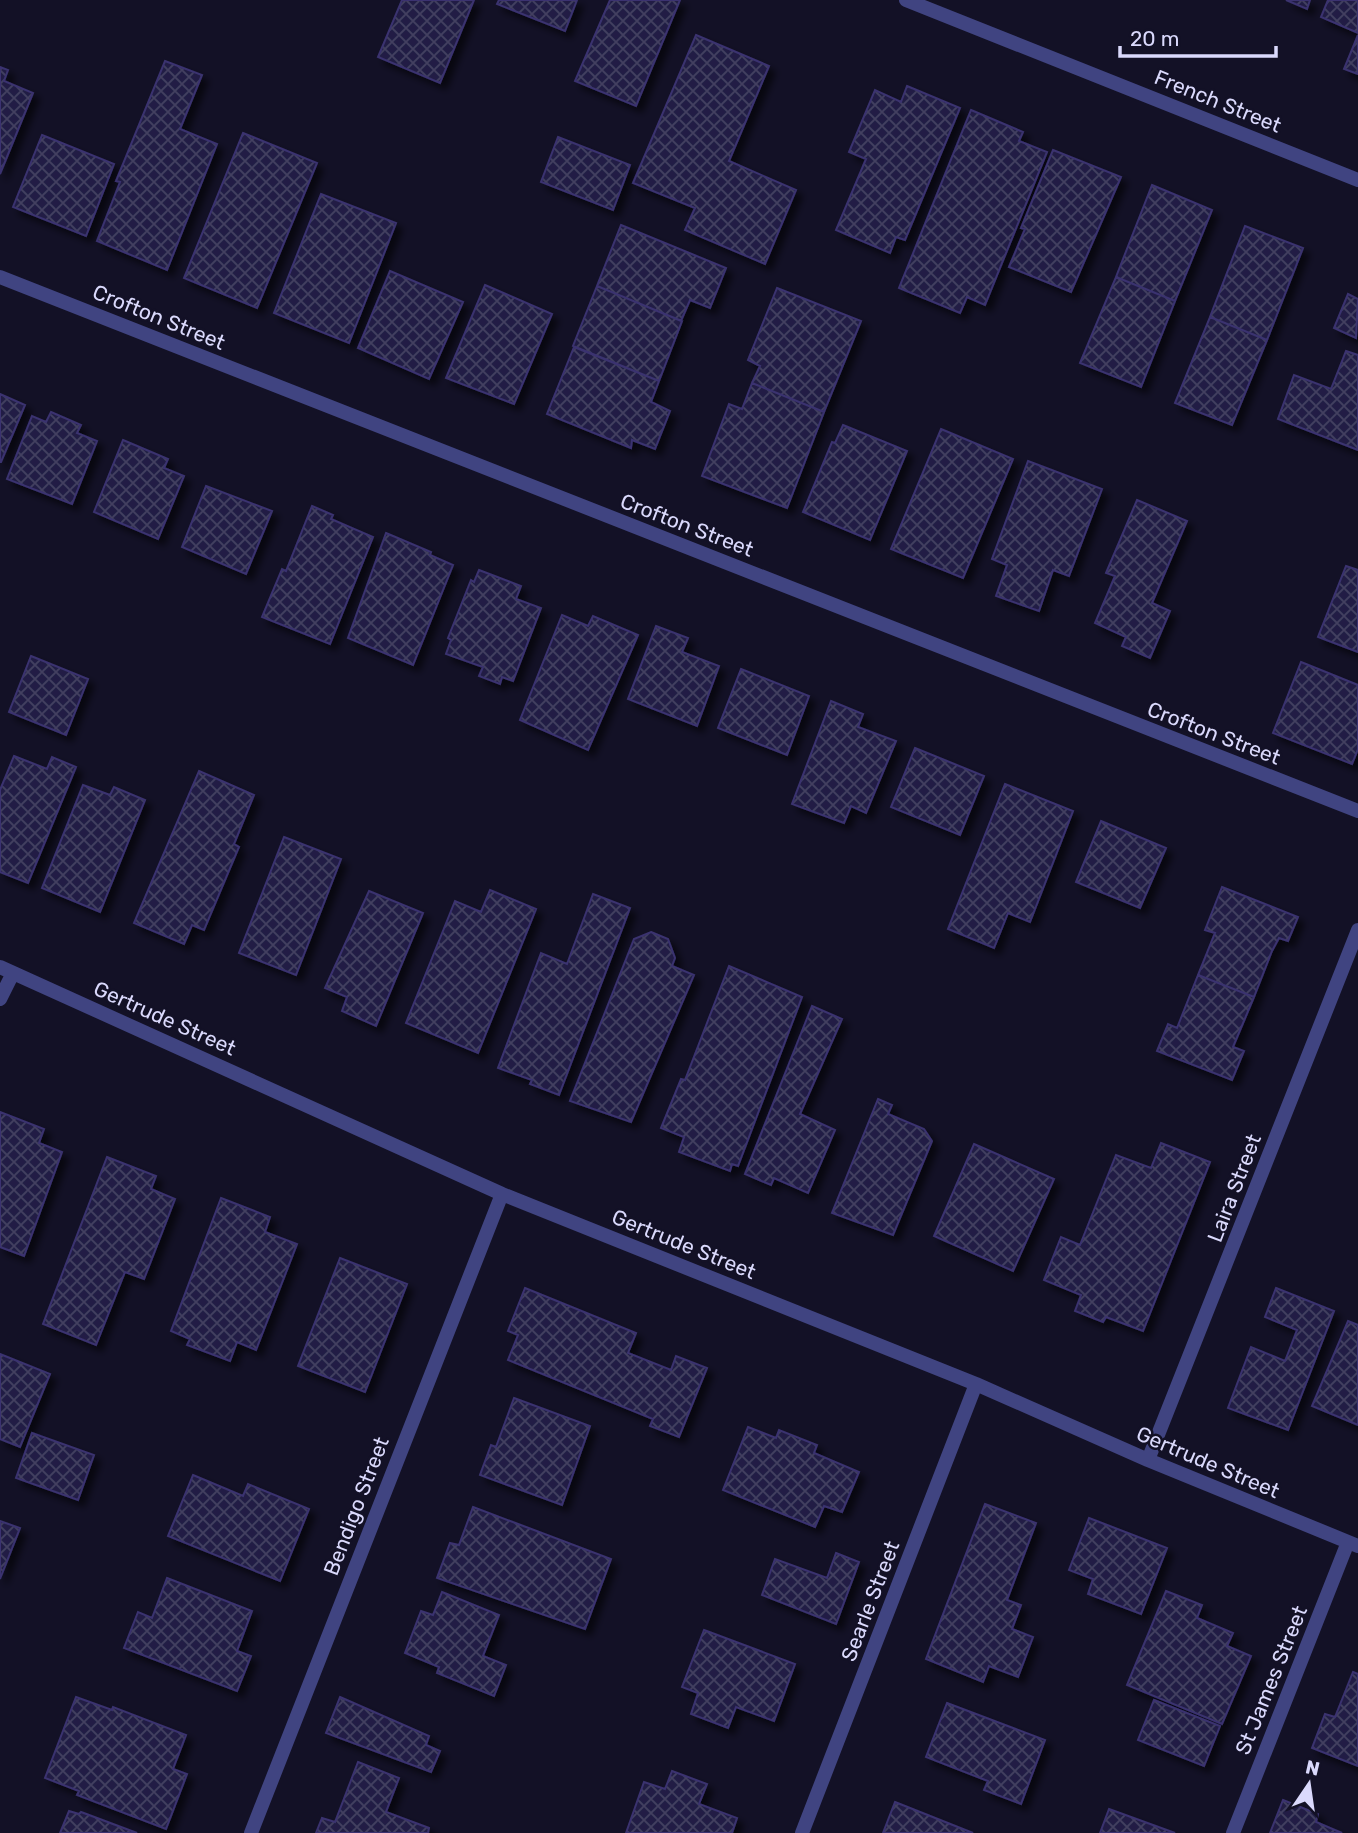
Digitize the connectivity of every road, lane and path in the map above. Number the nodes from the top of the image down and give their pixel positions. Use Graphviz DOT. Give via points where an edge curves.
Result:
graph roads {
  1 [pos="906,0"];
  2 [pos="1358,180"];
  3 [pos="0,277"];
  4 [pos="1358,811"];
  5 [pos="1358,930"];
  6 [pos="7,970"];
  7 [pos="0,999"];
  8 [pos="502,1194"];
  9 [pos="976,1384"];
  10 [pos="1148,1460"];
  11 [pos="1353,1544"];
  12 [pos="251,1833"];
  13 [pos="802,1833"];
  14 [pos="1233,1833"];
  1 -- 2 [label="street, French Street"];
  3 -- 4 [label="street, Crofton Street"];
  5 -- 10 [label="street, Laira Street"];
  6 -- 7 [label="street"];
  6 -- 8 [label="street, Gertrude Street"];
  8 -- 9 [label="street, Gertrude Street"];
  8 -- 12 [label="street, Bendigo Street"];
  9 -- 10 [label="street, Gertrude Street"];
  9 -- 13 [label="street, Searle Street"];
  10 -- 11 [label="street, Gertrude Street"];
  11 -- 14 [label="street, St James Street"];
}
